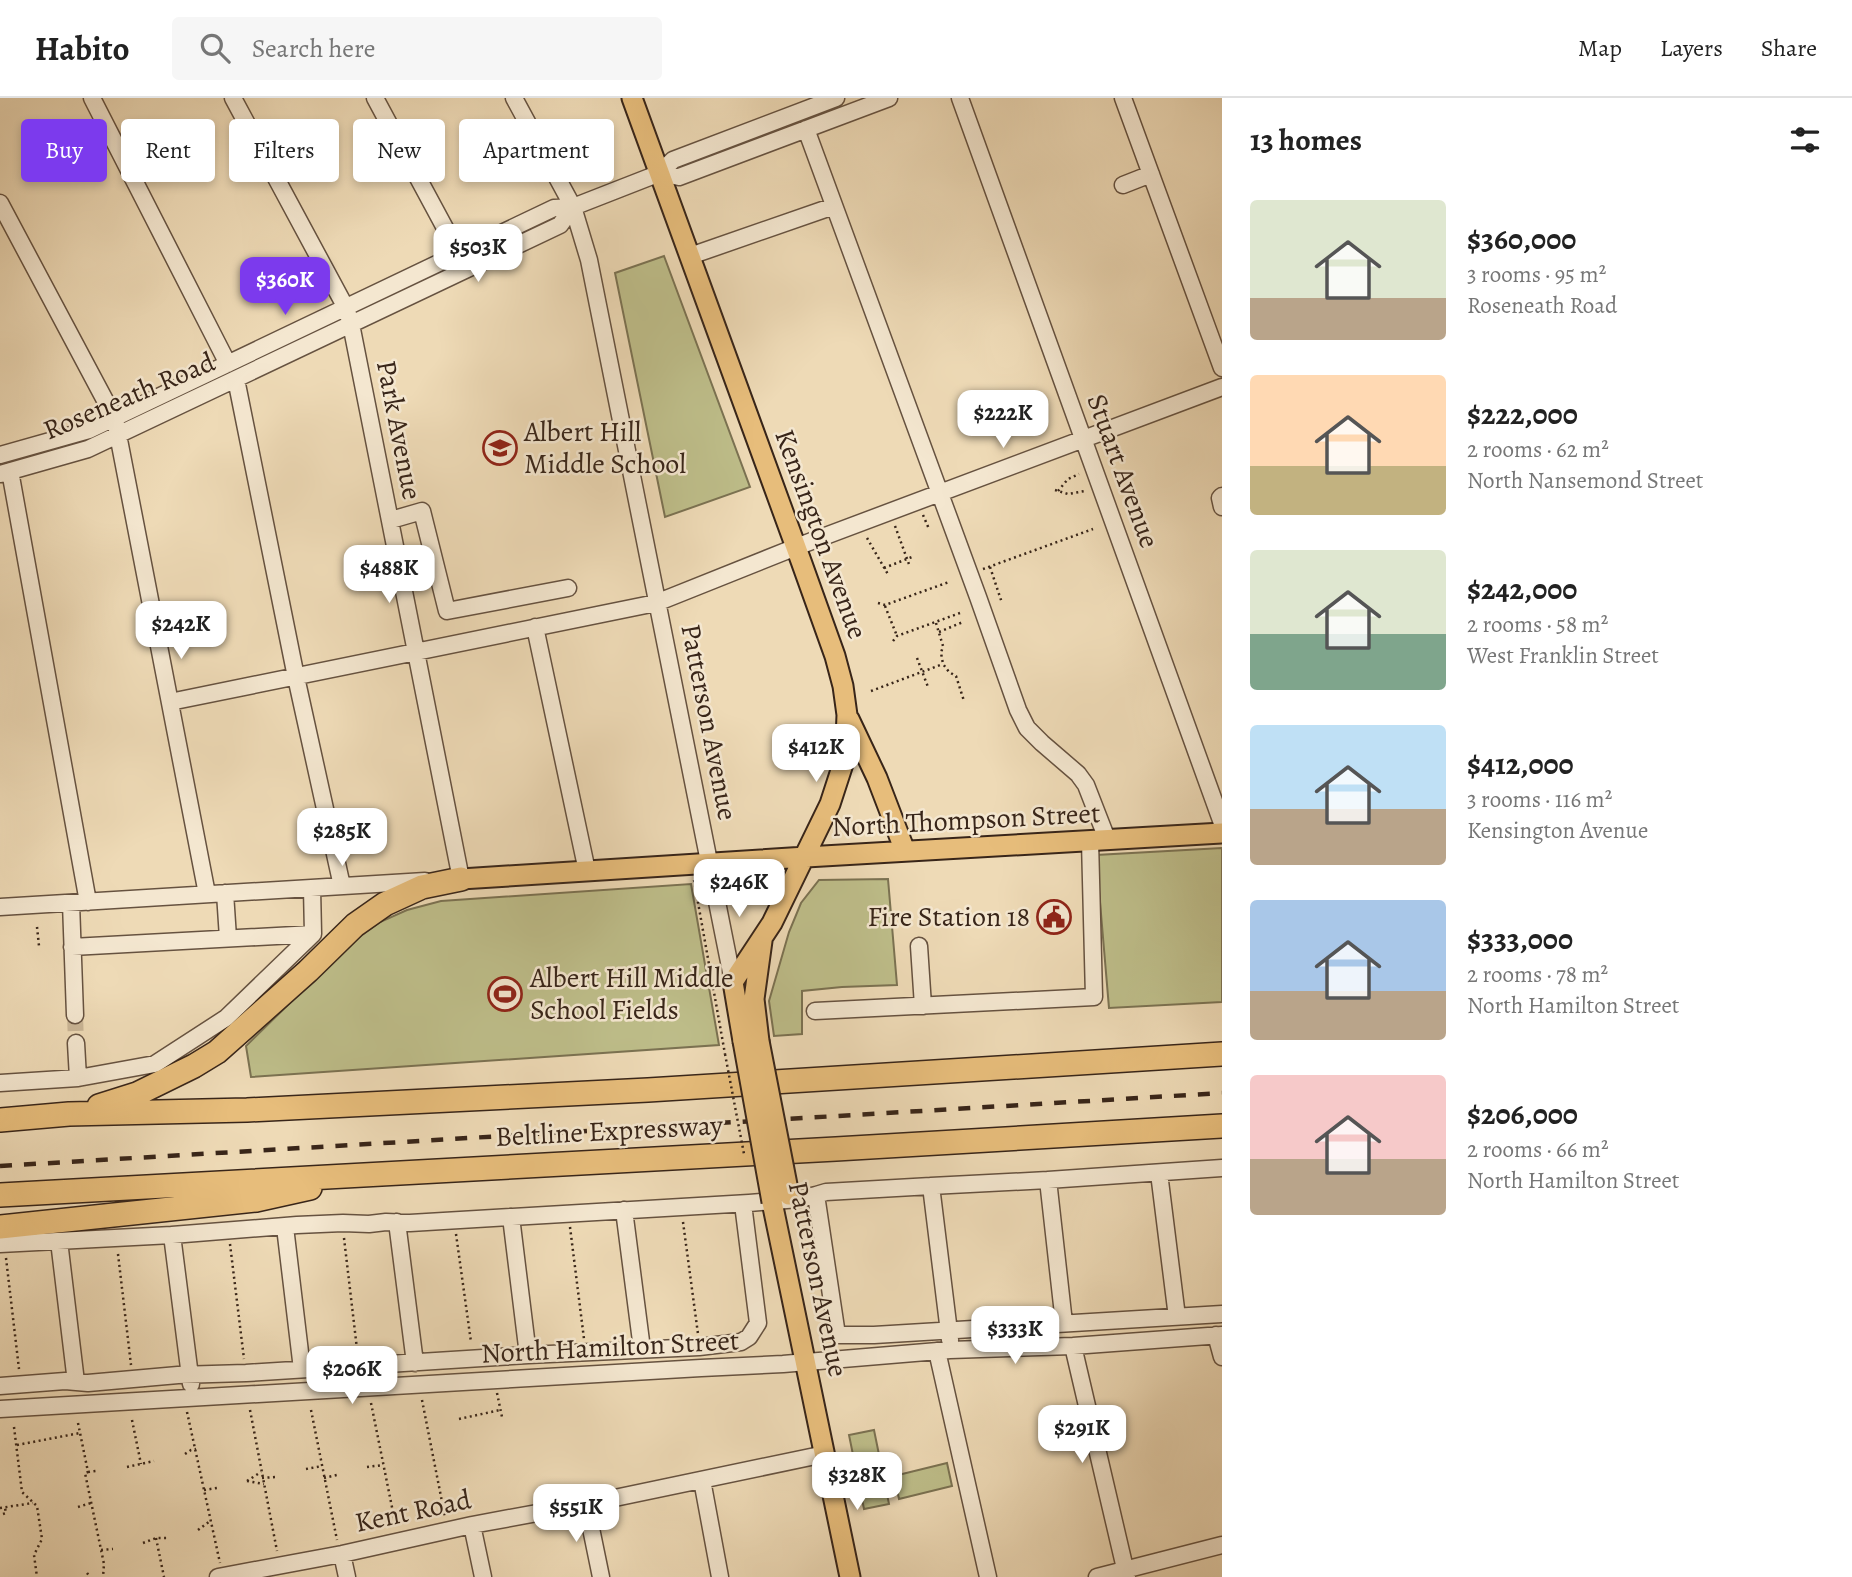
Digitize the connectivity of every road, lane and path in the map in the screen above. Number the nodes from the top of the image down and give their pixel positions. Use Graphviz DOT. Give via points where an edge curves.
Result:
graph roads {
  1 [pos="92,98"];
  2 [pos="233,98"];
  3 [pos="375,98"];
  4 [pos="514,98"];
  5 [pos="632,98"];
  6 [pos="835,98"];
  7 [pos="889,98"];
  8 [pos="960,98"];
  9 [pos="1123,98"];
  10 [pos="806,129"];
  11 [pos="660,173"];
  12 [pos="1151,174"];
  13 [pos="1123,185"];
  14 [pos="0,203"];
  15 [pos="834,206"];
  16 [pos="573,207"];
  17 [pos="459,254"];
  18 [pos="690,256"];
  19 [pos="346,308"];
  20 [pos="351,324"];
  21 [pos="1222,368"];
  22 [pos="232,372"];
  23 [pos="1222,387"];
  24 [pos="116,427"];
  25 [pos="1083,439"];
  26 [pos="0,455"];
  27 [pos="5,472"];
  28 [pos="1079,474"];
  29 [pos="1085,491"];
  30 [pos="939,494"];
  31 [pos="1222,496"];
  32 [pos="1222,507"];
  33 [pos="923,514"];
  34 [pos="391,520"];
  35 [pos="895,526"];
  36 [pos="929,529"];
  37 [pos="1093,529"];
  38 [pos="867,538"];
  39 [pos="796,547"];
  40 [pos="912,557"];
  41 [pos="907,559"];
  42 [pos="990,566"];
  43 [pos="910,567"];
  44 [pos="884,568"];
  45 [pos="977,571"];
  46 [pos="888,576"];
  47 [pos="949,582"];
  48 [pos="921,585"];
  49 [pos="568,588"];
  50 [pos="924,591"];
  51 [pos="656,603"];
  52 [pos="878,603"];
  53 [pos="1002,603"];
  54 [pos="885,605"];
  55 [pos="960,613"];
  56 [pos="963,622"];
  57 [pos="936,623"];
  58 [pos="535,627"];
  59 [pos="939,632"];
  60 [pos="897,636"];
  61 [pos="893,641"];
  62 [pos="416,652"];
  63 [pos="917,657"];
  64 [pos="943,664"];
  65 [pos="922,672"];
  66 [pos="296,677"];
  67 [pos="928,687"];
  68 [pos="871,691"];
  69 [pos="964,701"];
  70 [pos="170,702"];
  71 [pos="846,715"];
  72 [pos="1222,822"];
  73 [pos="1222,833"];
  74 [pos="1099,840"];
  75 [pos="905,851"];
  76 [pos="806,857"];
  77 [pos="700,864"];
  78 [pos="587,871"];
  79 [pos="461,879"];
  80 [pos="342,886"];
  81 [pos="312,888"];
  82 [pos="225,893"];
  83 [pos="207,894"];
  84 [pos="88,902"];
  85 [pos="71,903"];
  86 [pos="0,907"];
  87 [pos="37,926"];
  88 [pos="313,934"];
  89 [pos="228,938"];
  90 [pos="762,938"];
  91 [pos="39,946"];
  92 [pos="919,946"];
  93 [pos="72,947"];
  94 [pos="733,982"];
  95 [pos="923,1006"];
  96 [pos="815,1011"];
  97 [pos="75,1015"];
  98 [pos="751,1041"];
  99 [pos="76,1042"];
  100 [pos="1222,1054"];
  101 [pos="78,1078"];
  102 [pos="0,1083"];
  103 [pos="69,1114"];
  104 [pos="0,1121"];
  105 [pos="1222,1125"];
  106 [pos="745,1156"];
  107 [pos="1222,1168"];
  108 [pos="378,1173"];
  109 [pos="1159,1173"];
  110 [pos="1048,1181"];
  111 [pos="931,1186"];
  112 [pos="0,1195"];
  113 [pos="816,1195"];
  114 [pos="784,1199"];
  115 [pos="743,1204"];
  116 [pos="624,1210"];
  117 [pos="682,1216"];
  118 [pos="511,1217"];
  119 [pos="397,1222"];
  120 [pos="569,1222"];
  121 [pos="0,1227"];
  122 [pos="285,1227"];
  123 [pos="456,1229"];
  124 [pos="172,1235"];
  125 [pos="344,1235"];
  126 [pos="60,1241"];
  127 [pos="230,1242"];
  128 [pos="117,1249"];
  129 [pos="3,1250"];
  130 [pos="1222,1314"];
  131 [pos="1177,1317"];
  132 [pos="1064,1323"];
  133 [pos="949,1329"];
  134 [pos="697,1332"];
  135 [pos="1219,1335"];
  136 [pos="584,1339"];
  137 [pos="471,1346"];
  138 [pos="1073,1346"];
  139 [pos="642,1349"];
  140 [pos="944,1351"];
  141 [pos="358,1354"];
  142 [pos="528,1355"];
  143 [pos="1222,1357"];
  144 [pos="244,1360"];
  145 [pos="806,1362"];
  146 [pos="415,1363"];
  147 [pos="131,1367"];
  148 [pos="302,1369"];
  149 [pos="19,1374"];
  150 [pos="189,1375"];
  151 [pos="76,1382"];
  152 [pos="0,1386"];
  153 [pos="421,1398"];
  154 [pos="370,1400"];
  155 [pos="498,1400"];
  156 [pos="190,1404"];
  157 [pos="249,1408"];
  158 [pos="0,1409"];
  159 [pos="311,1410"];
  160 [pos="500,1410"];
  161 [pos="502,1418"];
  162 [pos="460,1419"];
  163 [pos="132,1420"];
  164 [pos="78,1423"];
  165 [pos="14,1427"];
  166 [pos="80,1433"];
  167 [pos="63,1436"];
  168 [pos="37,1441"];
  169 [pos="64,1442"];
  170 [pos="17,1445"];
  171 [pos="38,1447"];
  172 [pos="196,1449"];
  173 [pos="185,1454"];
  174 [pos="825,1454"];
  175 [pos="433,1456"];
  176 [pos="426,1458"];
  177 [pos="155,1461"];
  178 [pos="141,1464"];
  179 [pos="383,1465"];
  180 [pos="322,1466"];
  181 [pos="127,1467"];
  182 [pos="367,1468"];
  183 [pos="306,1469"];
  184 [pos="96,1471"];
  185 [pos="88,1472"];
  186 [pos="261,1472"];
  187 [pos="337,1475"];
  188 [pos="276,1477"];
  189 [pos="262,1478"];
  190 [pos="324,1478"];
  191 [pos="702,1480"];
  192 [pos="264,1484"];
  193 [pos="217,1488"];
  194 [pos="204,1490"];
  195 [pos="33,1503"];
  196 [pos="91,1503"];
  197 [pos="586,1504"];
  198 [pos="78,1507"];
  199 [pos="0,1508"];
  200 [pos="5,1508"];
  201 [pos="4,1514"];
  202 [pos="211,1520"];
  203 [pos="446,1521"];
  204 [pos="472,1525"];
  205 [pos="198,1530"];
  206 [pos="397,1532"];
  207 [pos="156,1538"];
  208 [pos="169,1538"];
  209 [pos="143,1543"];
  210 [pos="1222,1545"];
  211 [pos="113,1549"];
  212 [pos="340,1549"];
  213 [pos="101,1550"];
  214 [pos="278,1556"];
  215 [pos="87,1573"];
  216 [pos="219,1573"];
  217 [pos="1126,1573"];
  218 [pos="37,1577"];
  219 [pos="90,1577"];
  220 [pos="103,1577"];
  221 [pos="164,1577"];
  222 [pos="347,1577"];
  223 [pos="483,1577"];
  224 [pos="601,1577"];
  225 [pos="720,1577"];
  226 [pos="850,1577"];
  227 [pos="988,1577"];
  228 [pos="1097,1577"];
  1 -- 22 [label="street"];
  2 -- 19 [label="street, Park Avenue"];
  3 -- 17 [label="street"];
  4 -- 16 [label="street, Patterson Avenue"];
  5 -- 11 [label="main road, Kensington Avenue"];
  6 -- 11 [label="street, Roseneath Road" via="673,160"];
  7 -- 10 [label="street, Roseneath Road"];
  8 -- 25 [label="street, Stuart Avenue"];
  9 -- 12 [label="street"];
  10 -- 11 [label="street, Roseneath Road" via="679,177"];
  10 -- 15 [label="street"];
  11 -- 16 [label="street, Roseneath Road"];
  11 -- 18 [label="main road, Kensington Avenue"];
  12 -- 13 [label="street"];
  12 -- 21 [label="street"];
  14 -- 24 [label="street"];
  15 -- 18 [label="street"];
  15 -- 30 [label="street"];
  16 -- 17 [label="street, Roseneath Road" via="554,208"];
  16 -- 20 [label="street, Roseneath Road" via="560,225"];
  16 -- 51 [label="street, Patterson Avenue" via="589,260"];
  17 -- 19 [label="street, Roseneath Road"];
  18 -- 39 [label="main road, Kensington Avenue"];
  19 -- 20 [label="street, Park Avenue"];
  19 -- 22 [label="street, Roseneath Road"];
  20 -- 22 [label="street, Roseneath Road"];
  20 -- 34 [label="street, Park Avenue"];
  22 -- 24 [label="street, Roseneath Road"];
  22 -- 66 [label="street"];
  23 -- 25 [label="street"];
  24 -- 26 [label="street, Roseneath Road"];
  24 -- 27 [label="street, Roseneath Road" via="88,449"];
  24 -- 70 [label="street"];
  25 -- 30 [label="street"];
  25 -- 72 [label="street, Stuart Avenue"];
  27 -- 84 [label="street"];
  28 -- 29 [label="path" via="1056,491"];
  30 -- 39 [label="street"];
  30 -- 74 [label="street" via="1018,710 1027,728 1086,785"];
  31 -- 32 [label="street"];
  33 -- 36 [label="path"];
  34 -- 49 [label="street" via="422,511 447,611"];
  34 -- 62 [label="street, Park Avenue"];
  35 -- 41 [label="path"];
  37 -- 42 [label="path"];
  38 -- 44 [label="path"];
  39 -- 51 [label="street"];
  39 -- 71 [label="main road, Kensington Avenue" via="835,656"];
  40 -- 41 [label="path"];
  41 -- 43 [label="path"];
  41 -- 44 [label="path"];
  42 -- 45 [label="path"];
  42 -- 53 [label="path"];
  44 -- 46 [label="path"];
  47 -- 50 [label="path"];
  48 -- 50 [label="path"];
  50 -- 54 [label="path"];
  51 -- 58 [label="street"];
  51 -- 77 [label="street, Patterson Avenue"];
  52 -- 54 [label="path"];
  54 -- 60 [label="path"];
  55 -- 60 [label="path"];
  56 -- 59 [label="path"];
  57 -- 59 [label="path"];
  58 -- 62 [label="street"];
  58 -- 78 [label="street"];
  59 -- 64 [label="path"];
  60 -- 61 [label="path"];
  62 -- 66 [label="street"];
  62 -- 79 [label="street, Park Avenue"];
  63 -- 65 [label="path"];
  64 -- 65 [label="path"];
  64 -- 69 [label="path" via="956,676"];
  65 -- 67 [label="path"];
  65 -- 68 [label="path"];
  66 -- 70 [label="street"];
  66 -- 80 [label="street"];
  70 -- 83 [label="street"];
  71 -- 75 [label="main road"];
  71 -- 76 [label="main road, Kensington Avenue" via="843,764"];
  73 -- 74 [label="main road, North Thompson Street"];
  74 -- 75 [label="main road, North Thompson Street"];
  74 -- 95 [label="street" via="1094,997"];
  75 -- 76 [label="main road, North Thompson Street"];
  76 -- 77 [label="main road, North Thompson Street"];
  76 -- 90 [label="main road, Kensington Avenue"];
  77 -- 78 [label="main road, North Thompson Street"];
  77 -- 94 [label="street, Patterson Avenue"];
  77 -- 106 [label="path, bridge" via="725,1054"];
  78 -- 79 [label="main road, North Thompson Street"];
  79 -- 80 [label="street, North Thompson Street"];
  79 -- 103 [label="highway" via="422,887 355,925 217,1052 194,1066 137,1094"];
  80 -- 81 [label="street, North Thompson Street"];
  81 -- 82 [label="street, North Thompson Street"];
  81 -- 88 [label="street"];
  82 -- 83 [label="street, North Thompson Street"];
  82 -- 89 [label="street"];
  83 -- 84 [label="street, North Thompson Street"];
  84 -- 85 [label="street, North Thompson Street"];
  85 -- 86 [label="street, North Thompson Street"];
  85 -- 93 [label="street"];
  87 -- 91 [label="path"];
  88 -- 89 [label="street"];
  88 -- 101 [label="street" via="226,1018 187,1045 155,1064"];
  89 -- 93 [label="street"];
  90 -- 94 [label="main road, Kensington Avenue"];
  90 -- 98 [label="main road"];
  92 -- 95 [label="street"];
  93 -- 97 [label="street"];
  94 -- 98 [label="main road, Patterson Avenue"];
  95 -- 96 [label="street"];
  98 -- 114 [label="main road, Patterson Avenue, bridge"];
  99 -- 101 [label="street"];
  100 -- 103 [label="highway, Beltline Expressway" via="648,1090"];
  101 -- 102 [label="street"];
  103 -- 104 [label="highway, Beltline Expressway"];
  105 -- 108 [label="highway, Beltline Expressway"];
  107 -- 109 [label="street"];
  108 -- 112 [label="highway, Beltline Expressway"];
  108 -- 121 [label="highway" via="256,1200"];
  109 -- 110 [label="street"];
  109 -- 131 [label="street"];
  110 -- 111 [label="street"];
  110 -- 132 [label="street"];
  111 -- 113 [label="street"];
  111 -- 133 [label="street"];
  113 -- 114 [label="street"];
  113 -- 133 [label="street" via="837,1335"];
  114 -- 115 [label="street"];
  114 -- 145 [label="main road, Patterson Avenue" via="779,1234"];
  115 -- 116 [label="street"];
  115 -- 139 [label="street" via="758,1324 749,1338 699,1348"];
  116 -- 118 [label="street"];
  116 -- 139 [label="street"];
  117 -- 134 [label="path"];
  118 -- 119 [label="street"];
  118 -- 142 [label="street"];
  119 -- 122 [label="street"];
  119 -- 146 [label="street"];
  120 -- 136 [label="path"];
  122 -- 124 [label="street"];
  122 -- 148 [label="street"];
  123 -- 137 [label="path"];
  124 -- 126 [label="street"];
  124 -- 150 [label="street"];
  125 -- 141 [label="path"];
  126 -- 129 [label="street"];
  126 -- 151 [label="street"];
  127 -- 144 [label="path"];
  128 -- 147 [label="path"];
  129 -- 149 [label="path"];
  130 -- 131 [label="street"];
  131 -- 132 [label="street"];
  132 -- 133 [label="street"];
  133 -- 140 [label="street"];
  135 -- 138 [label="street, North Hamilton Street"];
  135 -- 143 [label="street"];
  138 -- 140 [label="street, North Hamilton Street"];
  138 -- 217 [label="street"];
  139 -- 142 [label="street"];
  140 -- 145 [label="street, North Hamilton Street"];
  140 -- 227 [label="street"];
  142 -- 146 [label="street"];
  145 -- 156 [label="street, North Hamilton Street"];
  145 -- 174 [label="main road, Patterson Avenue"];
  146 -- 148 [label="street"];
  148 -- 150 [label="street"];
  150 -- 151 [label="street"];
  150 -- 156 [label="street"];
  151 -- 152 [label="street"];
  153 -- 175 [label="path"];
  154 -- 179 [label="path"];
  155 -- 160 [label="path"];
  156 -- 158 [label="street, North Hamilton Street"];
  156 -- 172 [label="path"];
  157 -- 186 [label="path"];
  159 -- 180 [label="path"];
  160 -- 161 [label="path"];
  160 -- 162 [label="path"];
  163 -- 178 [label="path"];
  164 -- 166 [label="path"];
  165 -- 170 [label="path"];
  166 -- 167 [label="path"];
  166 -- 185 [label="path"];
  167 -- 168 [label="path"];
  167 -- 169 [label="path"];
  168 -- 170 [label="path"];
  168 -- 171 [label="path"];
  170 -- 195 [label="path" via="22,1492"];
  172 -- 173 [label="path"];
  172 -- 194 [label="path"];
  174 -- 191 [label="street, Kent Road"];
  174 -- 226 [label="main road, Patterson Avenue"];
  175 -- 176 [label="path"];
  175 -- 203 [label="path"];
  177 -- 178 [label="path"];
  178 -- 181 [label="path"];
  179 -- 182 [label="path"];
  179 -- 206 [label="path"];
  180 -- 183 [label="path"];
  180 -- 190 [label="path"];
  184 -- 185 [label="path"];
  185 -- 196 [label="path"];
  186 -- 189 [label="path"];
  186 -- 192 [label="path" via="247,1481"];
  187 -- 190 [label="path"];
  188 -- 189 [label="path"];
  189 -- 192 [label="path"];
  190 -- 212 [label="path"];
  191 -- 197 [label="street, Kent Road"];
  191 -- 225 [label="street"];
  192 -- 214 [label="path"];
  193 -- 194 [label="path"];
  194 -- 202 [label="path"];
  195 -- 200 [label="path"];
  195 -- 218 [label="path" via="42,1539 34,1555"];
  196 -- 198 [label="path"];
  196 -- 213 [label="path"];
  197 -- 204 [label="street, Kent Road"];
  197 -- 224 [label="street"];
  199 -- 200 [label="path"];
  200 -- 201 [label="path"];
  202 -- 205 [label="path"];
  202 -- 216 [label="path"];
  204 -- 212 [label="street, Kent Road"];
  204 -- 223 [label="street"];
  207 -- 208 [label="path"];
  207 -- 209 [label="path"];
  207 -- 221 [label="path"];
  210 -- 217 [label="street"];
  211 -- 213 [label="path"];
  212 -- 216 [label="street, Kent Road"];
  212 -- 222 [label="street"];
  213 -- 220 [label="path"];
  215 -- 219 [label="path"];
  217 -- 228 [label="street"];
}
